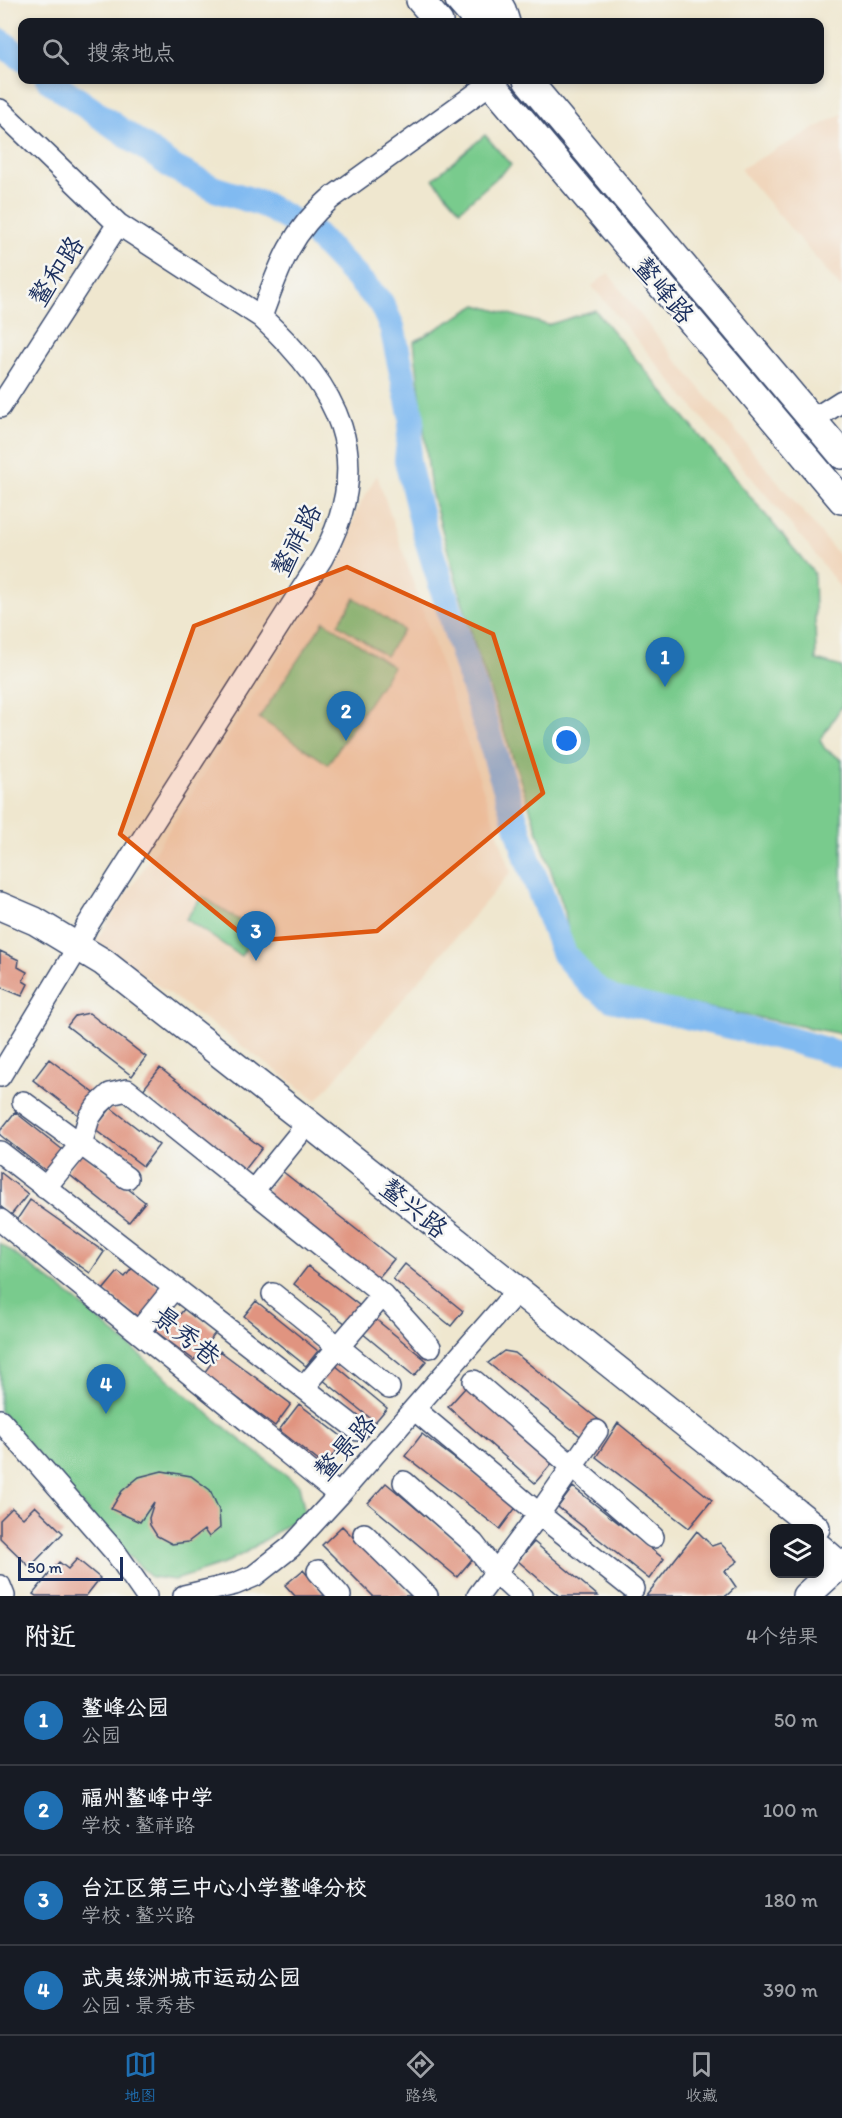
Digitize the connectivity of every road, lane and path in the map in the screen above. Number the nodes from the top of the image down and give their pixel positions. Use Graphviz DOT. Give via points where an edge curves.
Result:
graph roads {
  1 [pos="420,0"];
  2 [pos="459,0"];
  3 [pos="477,0"];
  4 [pos="500,0"];
  5 [pos="436,18"];
  6 [pos="475,18"];
  7 [pos="488,18"];
  8 [pos="508,18"];
  9 [pos="485,84"];
  10 [pos="492,84"];
  11 [pos="530,84"];
  12 [pos="0,110"];
  13 [pos="118,224"];
  14 [pos="261,317"];
  15 [pos="842,401"];
  16 [pos="0,407"];
  17 [pos="812,420"];
  18 [pos="842,456"];
  19 [pos="842,500"];
  20 [pos="0,906"];
  21 [pos="0,921"];
  22 [pos="74,953"];
  23 [pos="0,1076"];
  24 [pos="23,1102"];
  25 [pos="304,1127"];
  26 [pos="81,1144"];
  27 [pos="0,1152"];
  28 [pos="127,1178"];
  29 [pos="45,1188"];
  30 [pos="253,1191"];
  31 [pos="0,1220"];
  32 [pos="174,1288"];
  33 [pos="273,1294"];
  34 [pos="383,1295"];
  35 [pos="513,1296"];
  36 [pos="139,1331"];
  37 [pos="338,1346"];
  38 [pos="430,1347"];
  39 [pos="474,1382"];
  40 [pos="304,1387"];
  41 [pos="389,1388"];
  42 [pos="414,1409"];
  43 [pos="0,1420"];
  44 [pos="358,1430"];
  45 [pos="597,1431"];
  46 [pos="572,1467"];
  47 [pos="404,1482"];
  48 [pos="339,1495"];
  49 [pos="539,1514"];
  50 [pos="790,1524"];
  51 [pos="811,1524"];
  52 [pos="364,1534"];
  53 [pos="652,1537"];
  54 [pos="824,1540"];
  55 [pos="838,1564"];
  56 [pos="318,1571"];
  57 [pos="496,1573"];
  58 [pos="0,1586"];
  59 [pos="633,1589"];
  60 [pos="4,1596"];
  61 [pos="146,1596"];
  62 [pos="184,1596"];
  63 [pos="339,1596"];
  64 [pos="427,1596"];
  65 [pos="478,1596"];
  66 [pos="521,1596"];
  67 [pos="806,1596"];
  68 [pos="834,1596"];
  1 -- 5 [label="main road"];
  2 -- 6 [label="main road"];
  3 -- 7 [label="highway"];
  4 -- 8 [label="street"];
  9 -- 14 [label="street" via="309,218 281,262"];
  10 -- 19 [label="main road, 鳌峰路"];
  11 -- 17 [label="main road, 鳌峰路"];
  12 -- 13 [label="street, 鳌祥路"];
  13 -- 14 [label="street, 鳌祥路"];
  13 -- 16 [label="street, 鳌和路"];
  14 -- 22 [label="street, 鳌祥路" via="314,373 338,414 348,468 340,519 322,558 87,926"];
  15 -- 17 [label="street"];
  17 -- 18 [label="main road, 鳌峰路"];
  20 -- 22 [label="main road, 鳌兴路" via="35,921"];
  21 -- 22 [label="main road, 鳌兴路"];
  22 -- 23 [label="street, 鳌祥路"];
  22 -- 25 [label="main road, 鳌兴路" via="103,962"];
  24 -- 26 [label="street"];
  25 -- 30 [label="street"];
  25 -- 35 [label="main road, 鳌兴路"];
  26 -- 28 [label="street"];
  26 -- 29 [label="street"];
  26 -- 30 [label="street" via="89,1118 98,1105 110,1094 127,1090"];
  27 -- 29 [label="street"];
  29 -- 32 [label="street"];
  30 -- 34 [label="street"];
  31 -- 36 [label="street, 景秀巷"];
  32 -- 36 [label="street"];
  32 -- 40 [label="street"];
  33 -- 37 [label="street"];
  34 -- 37 [label="street"];
  34 -- 38 [label="street"];
  35 -- 42 [label="street, 鳌景路"];
  35 -- 50 [label="main road, 鳌兴路"];
  35 -- 51 [label="main road, 鳌兴路"];
  36 -- 48 [label="street, 景秀巷"];
  37 -- 40 [label="street"];
  37 -- 41 [label="street"];
  39 -- 46 [label="street"];
  40 -- 44 [label="street"];
  42 -- 48 [label="street, 鳌景路"];
  42 -- 49 [label="street"];
  43 -- 61 [label="street" via="116,1553"];
  45 -- 46 [label="street"];
  46 -- 49 [label="street"];
  46 -- 53 [label="street"];
  47 -- 57 [label="street" via="473,1543"];
  48 -- 62 [label="street, 鳌景路" via="291,1547 254,1576"];
  49 -- 57 [label="street"];
  49 -- 59 [label="street"];
  52 -- 64 [label="street"];
  54 -- 55 [label="main road"];
  55 -- 67 [label="main road"];
  55 -- 68 [label="main road"];
  56 -- 63 [label="street"];
  57 -- 65 [label="street"];
  57 -- 66 [label="street"];
  58 -- 60 [label="street"];
}
